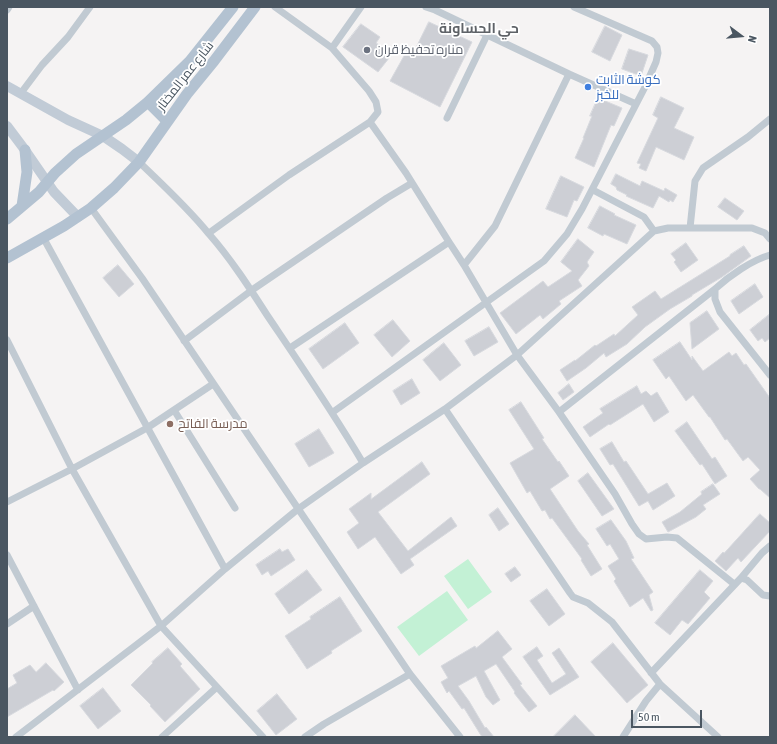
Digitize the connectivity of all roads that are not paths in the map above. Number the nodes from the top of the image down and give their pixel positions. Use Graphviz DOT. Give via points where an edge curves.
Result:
graph roads {
  1 [pos="9,7"];
  2 [pos="90,7"];
  3 [pos="233,7"];
  4 [pos="255,7"];
  5 [pos="275,7"];
  6 [pos="361,7"];
  7 [pos="426,7"];
  8 [pos="574,7"];
  9 [pos="436,8"];
  10 [pos="7,10"];
  11 [pos="487,35"];
  12 [pos="332,48"];
  13 [pos="569,74"];
  14 [pos="7,86"];
  15 [pos="21,93"];
  16 [pos="148,102"];
  17 [pos="636,104"];
  18 [pos="447,118"];
  19 [pos="770,119"];
  20 [pos="167,121"];
  21 [pos="370,122"];
  22 [pos="7,126"];
  23 [pos="103,136"];
  24 [pos="25,150"];
  25 [pos="139,162"];
  26 [pos="47,183"];
  27 [pos="412,183"];
  28 [pos="593,190"];
  29 [pos="22,206"];
  30 [pos="91,208"];
  31 [pos="78,217"];
  32 [pos="7,218"];
  33 [pos="690,228"];
  34 [pos="654,231"];
  35 [pos="209,233"];
  36 [pos="44,239"];
  37 [pos="770,239"];
  38 [pos="449,242"];
  39 [pos="770,255"];
  40 [pos="7,258"];
  41 [pos="464,266"];
  42 [pos="715,289"];
  43 [pos="252,290"];
  44 [pos="486,303"];
  45 [pos="7,340"];
  46 [pos="184,341"];
  47 [pos="290,348"];
  48 [pos="518,355"];
  49 [pos="770,375"];
  50 [pos="213,384"];
  51 [pos="445,409"];
  52 [pos="174,410"];
  53 [pos="333,412"];
  54 [pos="559,412"];
  55 [pos="147,428"];
  56 [pos="363,463"];
  57 [pos="72,469"];
  58 [pos="7,502"];
  59 [pos="234,508"];
  60 [pos="298,509"];
  61 [pos="770,546"];
  62 [pos="7,555"];
  63 [pos="225,569"];
  64 [pos="741,578"];
  65 [pos="734,584"];
  66 [pos="770,596"];
  67 [pos="34,606"];
  68 [pos="7,624"];
  69 [pos="161,626"];
  70 [pos="651,673"];
  71 [pos="410,674"];
  72 [pos="660,684"];
  73 [pos="217,687"];
  74 [pos="78,690"];
  75 [pos="16,737"];
  76 [pos="162,737"];
  77 [pos="263,737"];
  78 [pos="305,737"];
  79 [pos="460,737"];
  80 [pos="623,737"];
  81 [pos="718,737"];
  1 -- 10 [label="street"];
  2 -- 15 [label="street"];
  3 -- 16 [label="main road, شارع عمر المختار" via="190,61"];
  4 -- 20 [label="main road, شارع عمر المختار"];
  5 -- 12 [label="street"];
  6 -- 12 [label="street"];
  7 -- 9 [label="street"];
  8 -- 17 [label="street" via="652,41 656,47 656,62"];
  9 -- 11 [label="street"];
  11 -- 13 [label="street"];
  11 -- 18 [label="street"];
  12 -- 21 [label="street" via="370,91 376,102 378,112"];
  13 -- 17 [label="street"];
  13 -- 41 [label="street" via="494,226"];
  14 -- 15 [label="main road"];
  15 -- 23 [label="main road" via="68,120"];
  16 -- 20 [label="main road"];
  16 -- 23 [label="main road, شارع عمر المختار"];
  17 -- 28 [label="street"];
  19 -- 33 [label="street" via="703,168 695,181"];
  20 -- 25 [label="main road, شارع عمر المختار"];
  21 -- 27 [label="street"];
  21 -- 35 [label="street" via="289,175"];
  22 -- 24 [label="main road"];
  23 -- 25 [label="main road"];
  23 -- 26 [label="main road, شارع عمر المختار" via="76,154"];
  24 -- 26 [label="main road"];
  24 -- 29 [label="main road" via="27,172"];
  25 -- 30 [label="main road, شارع عمر المختار"];
  25 -- 35 [label="street"];
  26 -- 29 [label="main road, شارع عمر المختار"];
  26 -- 31 [label="main road"];
  27 -- 38 [label="street"];
  27 -- 43 [label="street"];
  28 -- 34 [label="street" via="644,217"];
  28 -- 44 [label="street" via="567,234 544,261"];
  29 -- 32 [label="main road, شارع عمر المختار"];
  30 -- 31 [label="main road, شارع عمر المختار"];
  30 -- 46 [label="street"];
  31 -- 36 [label="main road, شارع عمر المختار"];
  33 -- 34 [label="street"];
  33 -- 37 [label="street" via="752,228 765,233"];
  34 -- 48 [label="street"];
  35 -- 43 [label="street"];
  36 -- 40 [label="main road, شارع عمر المختار"];
  36 -- 55 [label="street"];
  38 -- 41 [label="street"];
  38 -- 47 [label="street"];
  39 -- 42 [label="street" via="761,257"];
  41 -- 44 [label="street"];
  42 -- 49 [label="street" via="715,299 720,312"];
  42 -- 54 [label="street"];
  43 -- 46 [label="street"];
  43 -- 47 [label="street"];
  44 -- 48 [label="street"];
  44 -- 53 [label="street"];
  45 -- 57 [label="street"];
  46 -- 50 [label="street"];
  47 -- 53 [label="street"];
  48 -- 51 [label="street"];
  48 -- 54 [label="street"];
  50 -- 52 [label="street"];
  50 -- 60 [label="street"];
  51 -- 56 [label="street"];
  51 -- 70 [label="street" via="573,597 588,603 612,622"];
  52 -- 55 [label="street"];
  52 -- 59 [label="street"];
  53 -- 56 [label="street"];
  54 -- 65 [label="street" via="639,534 646,539 677,538"];
  55 -- 57 [label="street"];
  55 -- 63 [label="street"];
  56 -- 60 [label="street"];
  57 -- 58 [label="street"];
  57 -- 69 [label="street"];
  60 -- 63 [label="street"];
  60 -- 71 [label="street"];
  61 -- 64 [label="street"];
  62 -- 67 [label="street"];
  63 -- 69 [label="street"];
  64 -- 65 [label="street"];
  64 -- 66 [label="street" via="747,580 763,595"];
  65 -- 70 [label="street"];
  67 -- 68 [label="street"];
  67 -- 74 [label="street"];
  69 -- 73 [label="street"];
  69 -- 74 [label="street"];
  70 -- 72 [label="street"];
  71 -- 78 [label="street"];
  71 -- 79 [label="street"];
  72 -- 80 [label="street"];
  72 -- 81 [label="street"];
  73 -- 76 [label="street"];
  73 -- 77 [label="street"];
  74 -- 75 [label="street"];
}
